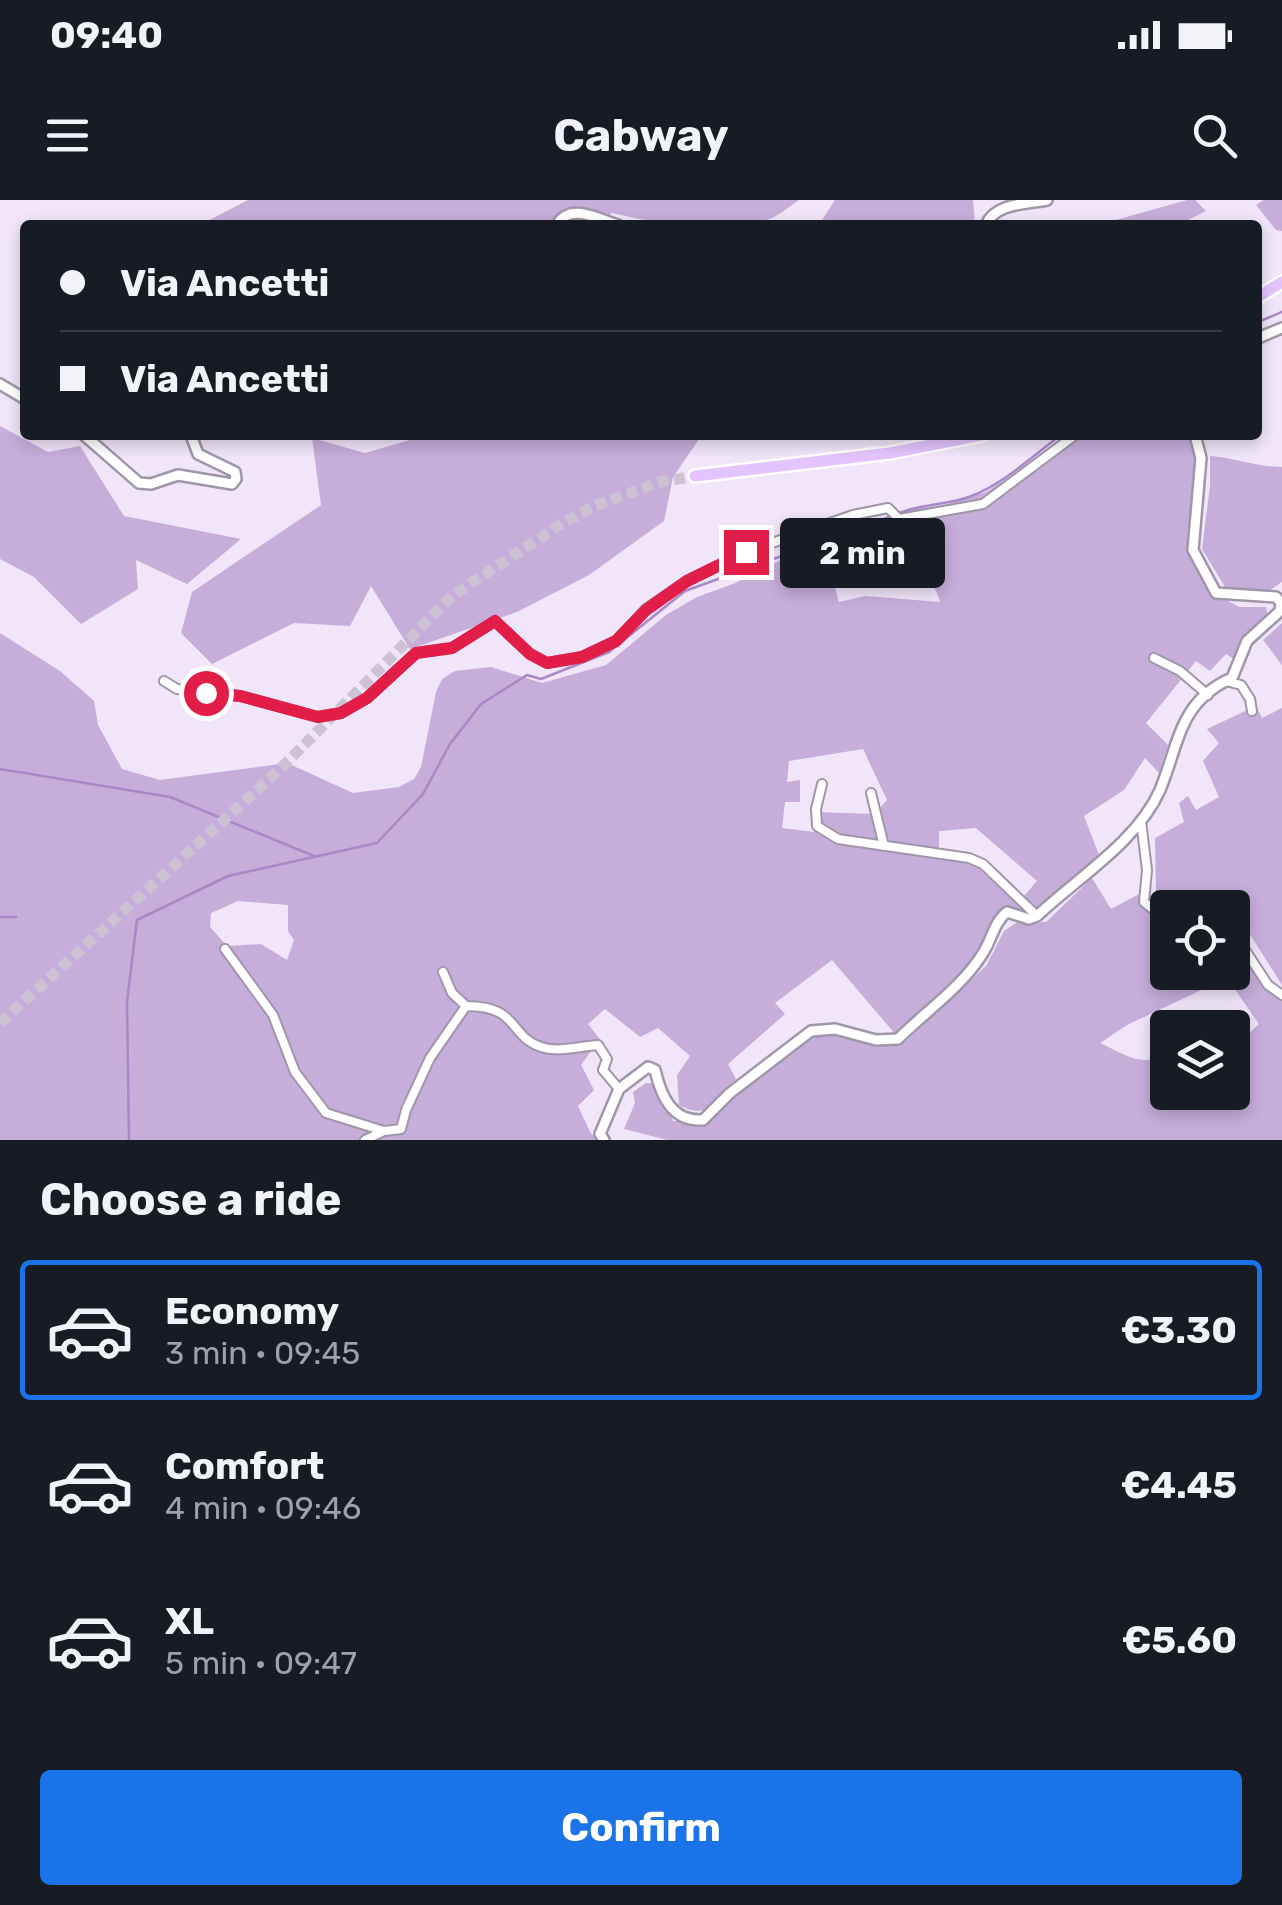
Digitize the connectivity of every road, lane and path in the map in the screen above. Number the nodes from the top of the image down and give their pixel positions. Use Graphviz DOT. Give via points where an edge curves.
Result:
graph roads {
  1 [pos="1048,200"];
  2 [pos="560,220"];
  3 [pos="600,220"];
  4 [pos="988,220"];
  5 [pos="90,440"];
  6 [pos="193,440"];
  7 [pos="958,440"];
  8 [pos="1068,440"];
  9 [pos="1196,440"];
  10 [pos="695,476"];
  11 [pos="1154,658"];
  12 [pos="164,680"];
  13 [pos="1226,681"];
  14 [pos="1208,695"];
  15 [pos="1252,711"];
  16 [pos="822,784"];
  17 [pos="871,794"];
  18 [pos="1141,821"];
  19 [pos="884,846"];
  20 [pos="1150,907"];
  21 [pos="1037,916"];
  22 [pos="225,949"];
  23 [pos="1250,956"];
  24 [pos="443,972"];
  25 [pos="1282,995"];
  26 [pos="466,1006"];
  27 [pos="619,1089"];
  28 [pos="384,1131"];
  29 [pos="365,1140"];
  30 [pos="604,1140"];
  1 -- 4 [label="street" via="1000,209"];
  2 -- 3 [label="street" via="572,212"];
  5 -- 6 [label="street" via="139,483 178,474 228,485 236,479 233,470 198,454"];
  7 -- 10 [label="highway"];
  8 -- 12 [label="street" via="984,504 898,518 888,508 746,552 687,581 616,641 582,657 547,663 495,621 452,648 416,653 367,698 318,717 240,696 177,690"];
  9 -- 13 [label="street" via="1201,458 1193,550 1211,585 1216,593 1276,597 1281,603 1247,640 1239,667"];
  11 -- 14 [label="street"];
  13 -- 14 [label="street"];
  13 -- 15 [label="street" via="1241,685"];
  14 -- 18 [label="street" via="1185,717 1159,792"];
  16 -- 19 [label="street" via="818,826 838,839"];
  17 -- 19 [label="street"];
  18 -- 20 [label="street" via="1148,870 1144,902"];
  18 -- 21 [label="street"];
  19 -- 21 [label="street" via="983,864"];
  21 -- 27 [label="street" via="1001,916 983,953 898,1039 835,1028 811,1031 703,1120 675,1114 652,1066"];
  22 -- 28 [label="street" via="273,1015 294,1072 326,1113"];
  23 -- 25 [label="street"];
  24 -- 26 [label="street"];
  26 -- 27 [label="street" via="488,1006 507,1016 535,1046 598,1045 607,1059 602,1070"];
  26 -- 28 [label="street" via="430,1058 401,1129"];
  27 -- 30 [label="street" via="600,1134"];
  28 -- 29 [label="street"];
}
